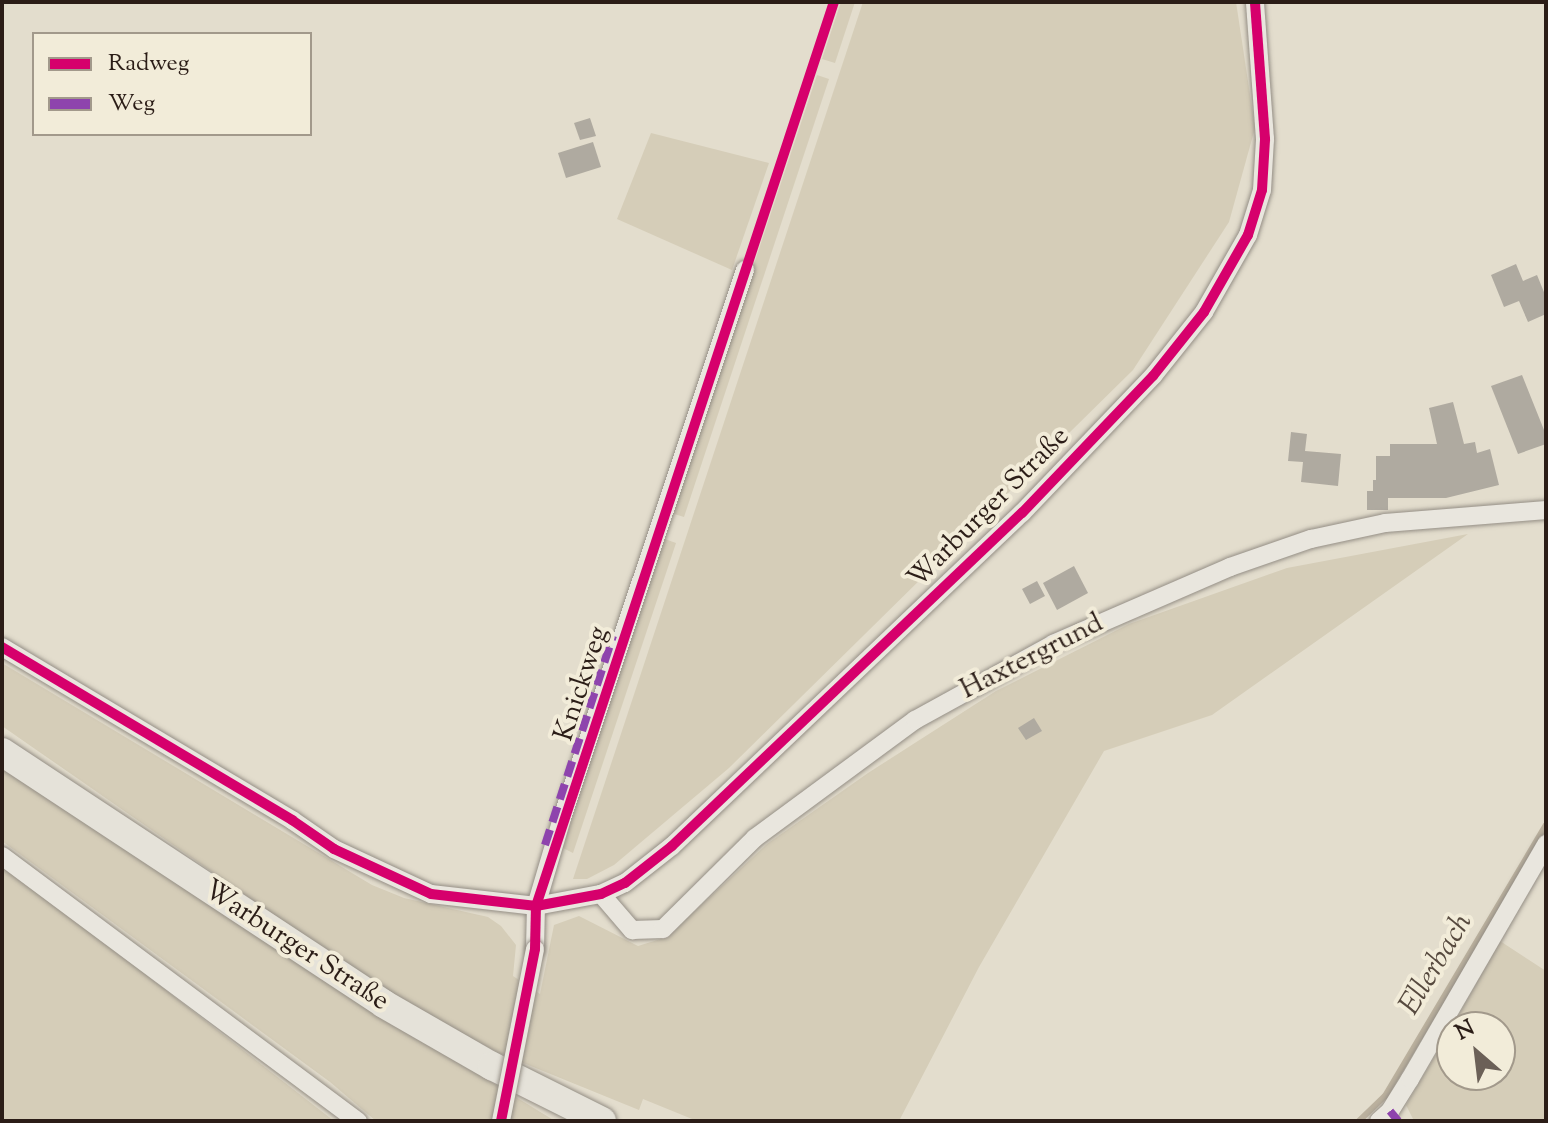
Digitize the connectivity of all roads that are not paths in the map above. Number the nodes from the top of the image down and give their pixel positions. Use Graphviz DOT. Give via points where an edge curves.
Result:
graph roads {
  1 [pos="1255,2"];
  2 [pos="745,270"];
  3 [pos="1546,510"];
  4 [pos="2,647"];
  5 [pos="2,752"];
  6 [pos="1546,844"];
  7 [pos="2,856"];
  8 [pos="601,894"];
  9 [pos="536,906"];
  10 [pos="1385,1116"];
  11 [pos="358,1121"];
  12 [pos="501,1121"];
  13 [pos="602,1121"];
  1 -- 8 [label="street, Warburger Straße" via="1265,139 1262,190 1248,235 1204,312 1153,376 1022,513 672,846 625,883"];
  2 -- 9 [label="street, Knickweg"];
  3 -- 8 [label="street, Haxtergrund" via="1385,523 1311,539 1230,567 1053,644 915,720 755,838 663,929 632,930"];
  4 -- 9 [label="street, Warburger Straße" via="377,870 431,894"];
  5 -- 13 [label="main road, Warburger Straße" via="384,1004"];
  6 -- 10 [label="street"];
  7 -- 11 [label="street"];
  8 -- 9 [label="street, Warburger Straße"];
  9 -- 12 [label="street, Knickweg, bridge" via="535,949"];
}
